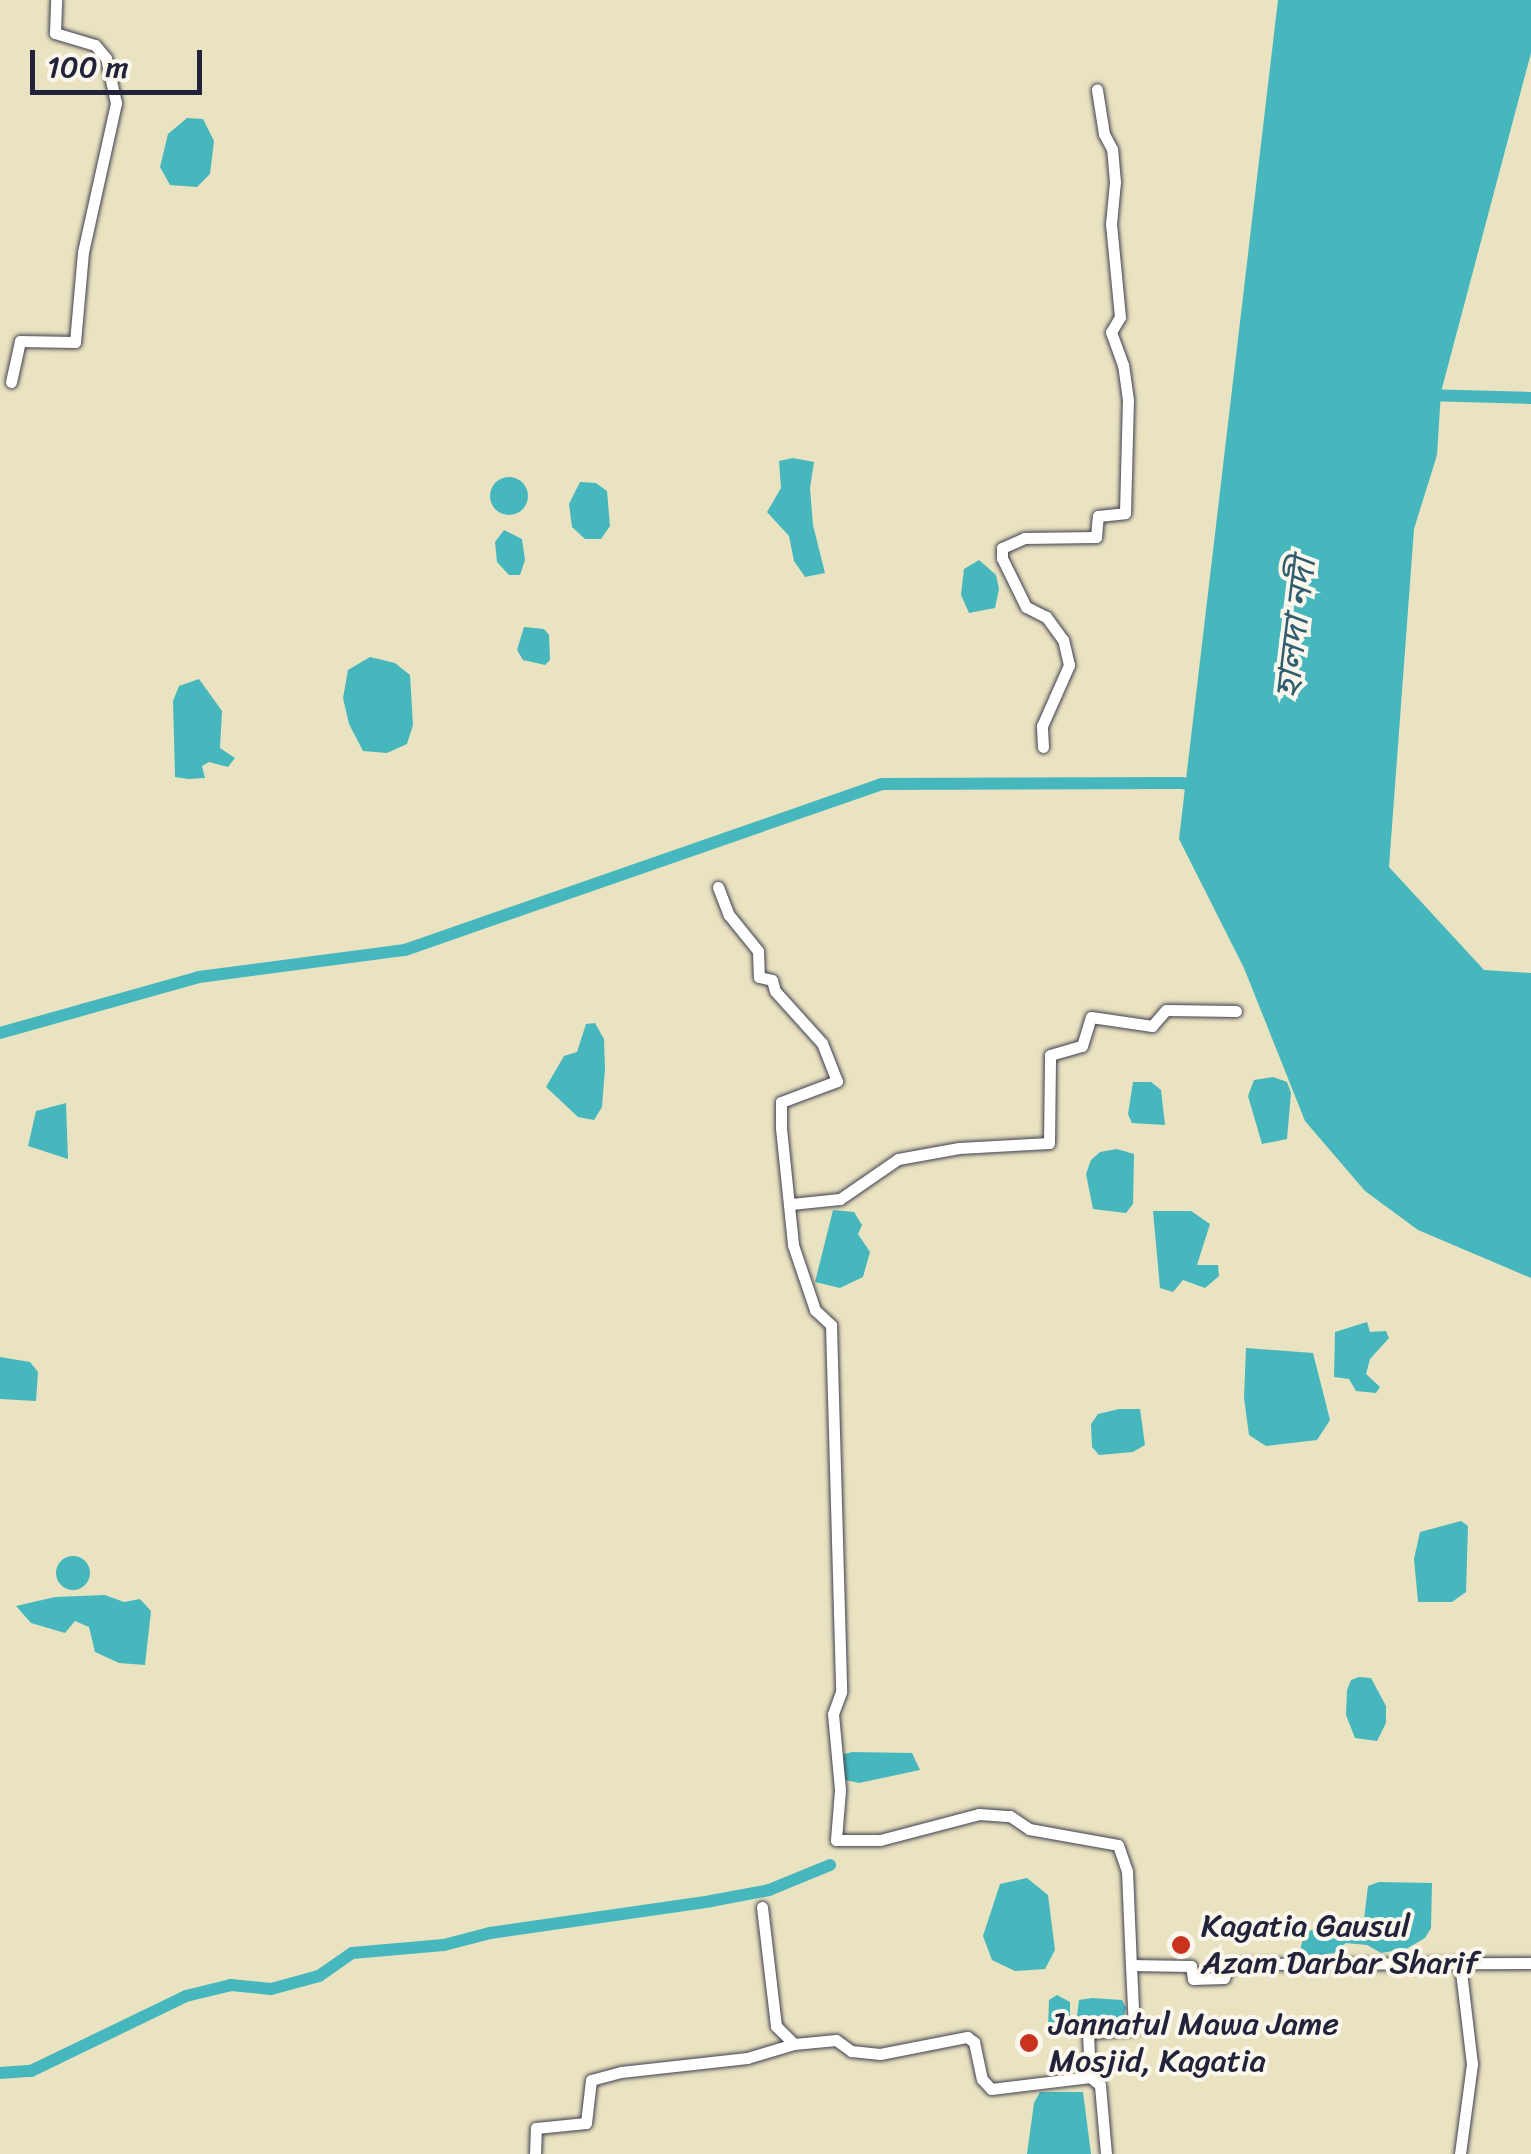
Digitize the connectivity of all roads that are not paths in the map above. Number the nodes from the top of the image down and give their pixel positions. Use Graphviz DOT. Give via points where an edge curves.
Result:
graph roads {
  1 [pos="56,0"];
  2 [pos="1097,90"];
  3 [pos="11,382"];
  4 [pos="1043,748"];
  5 [pos="718,887"];
  6 [pos="1236,1011"];
  7 [pos="790,1204"];
  8 [pos="762,1907"];
  9 [pos="1460,1963"];
  10 [pos="1531,1963"];
  11 [pos="1131,1965"];
  12 [pos="794,2044"];
  13 [pos="1090,2077"];
  14 [pos="535,2154"];
  15 [pos="1106,2154"];
  16 [pos="1460,2154"];
  1 -- 3 [label="street" via="55,33 95,45 106,58 116,103 83,252 75,342 20,341"];
  2 -- 4 [label="street" via="1115,182 1111,224 1120,318 1112,332 1128,400 1125,513 1098,516 1096,538 1024,538 1002,548 1026,607 1046,617 1063,640 1069,665 1042,726"];
  5 -- 7 [label="street" via="729,915 758,951 759,977 772,980 822,1043 837,1081 781,1102"];
  6 -- 7 [label="street" via="1166,1010 1152,1026 1090,1017 1082,1046 1050,1055 1048,1142 898,1160 840,1199"];
  7 -- 11 [label="street" via="793,1245 815,1310 831,1325 833,1348 841,1692 833,1714 840,1790 836,1840 880,1840 978,1814 1010,1816 1029,1828 1118,1846 1126,1871"];
  8 -- 12 [label="street" via="776,2026"];
  9 -- 10 [label="street"];
  9 -- 11 [label="street" via="1237,1964 1224,1978 1193,1979 1191,1966"];
  9 -- 16 [label="street" via="1472,2064"];
  11 -- 13 [label="street" via="1134,2029 1088,2032"];
  12 -- 13 [label="street" via="836,2040 851,2051 880,2054 967,2037 990,2089"];
  12 -- 14 [label="street" via="747,2058 591,2080 586,2124 536,2128"];
  13 -- 15 [label="street" via="1100,2086"];
}
